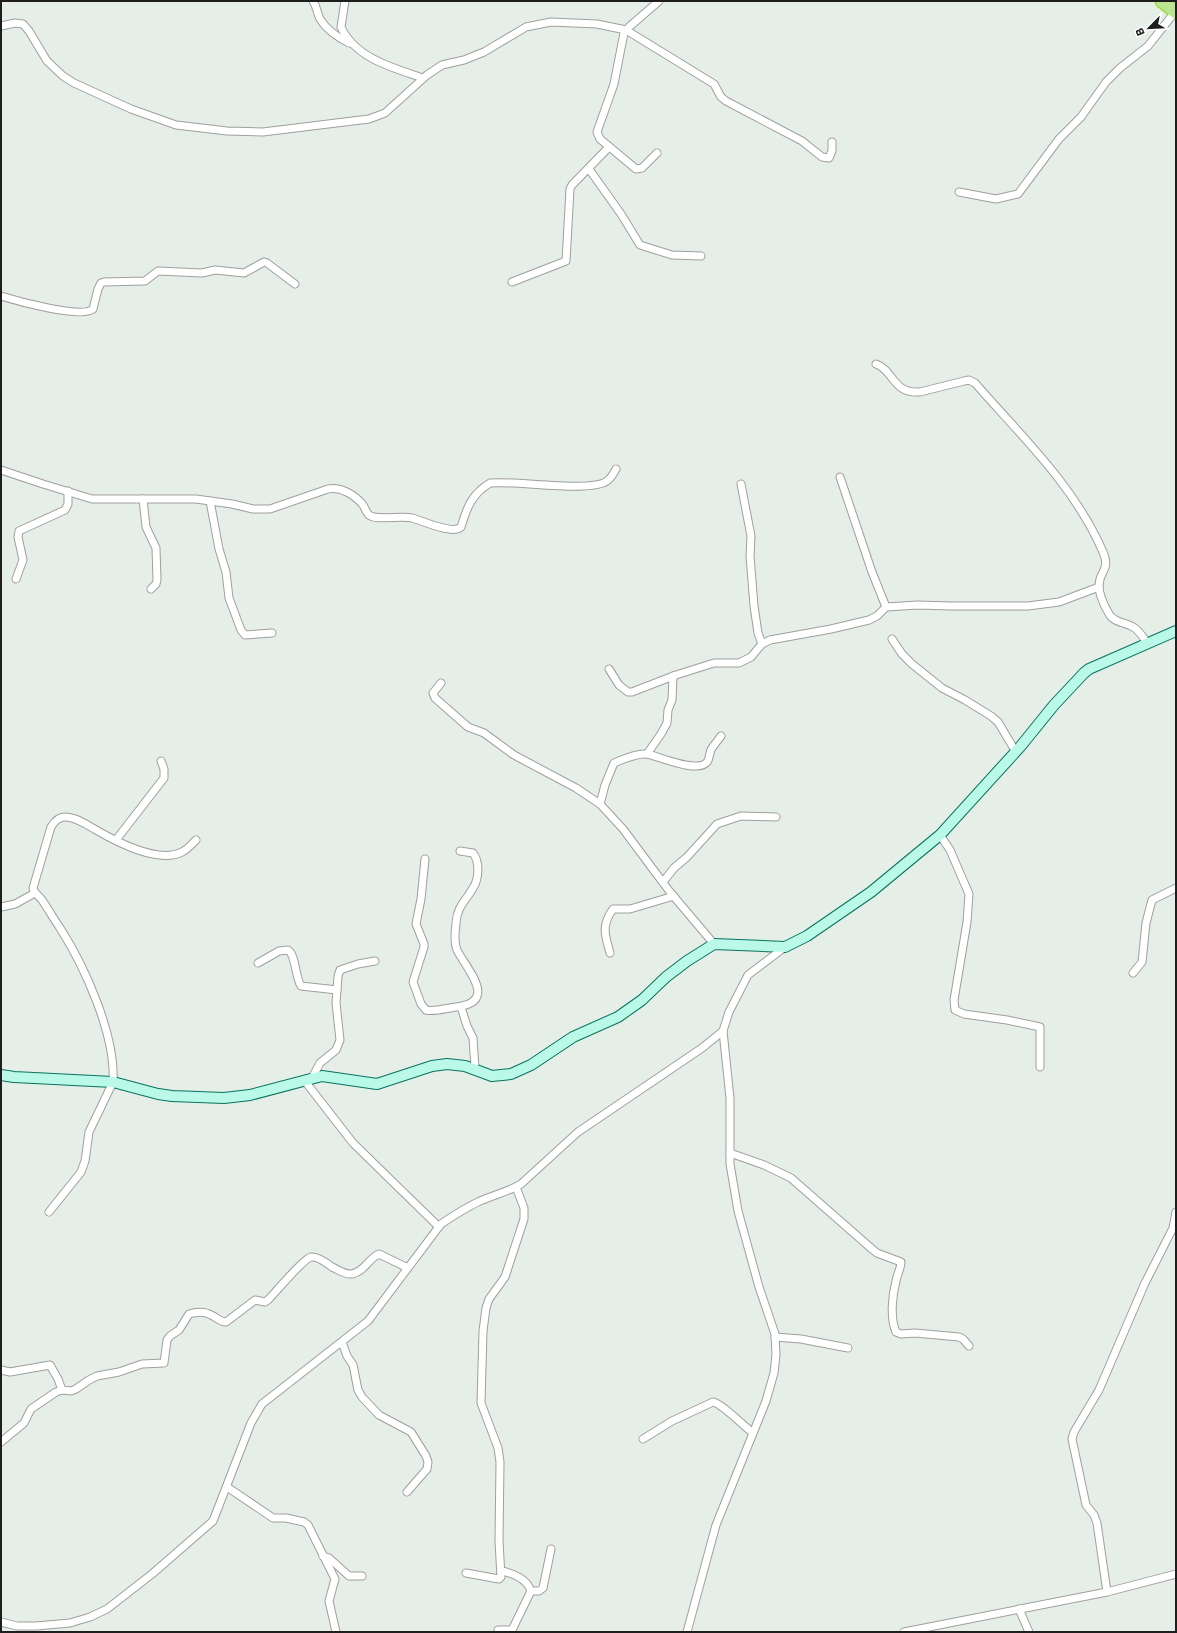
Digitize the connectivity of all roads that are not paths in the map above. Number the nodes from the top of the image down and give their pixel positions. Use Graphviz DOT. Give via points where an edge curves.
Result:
graph roads {
  1 [pos="313,1"];
  2 [pos="345,1"];
  3 [pos="659,1"];
  4 [pos="1162,1"];
  5 [pos="1176,12"];
  6 [pos="1,26"];
  7 [pos="626,30"];
  8 [pos="352,45"];
  9 [pos="423,78"];
  10 [pos="832,142"];
  11 [pos="609,147"];
  12 [pos="657,153"];
  13 [pos="589,169"];
  14 [pos="959,192"];
  15 [pos="702,256"];
  16 [pos="512,282"];
  17 [pos="295,284"];
  18 [pos="1,296"];
  19 [pos="876,364"];
  20 [pos="616,469"];
  21 [pos="1,470"];
  22 [pos="840,476"];
  23 [pos="741,484"];
  24 [pos="68,491"];
  25 [pos="143,499"];
  26 [pos="210,501"];
  27 [pos="16,579"];
  28 [pos="1099,587"];
  29 [pos="151,589"];
  30 [pos="886,607"];
  31 [pos="1176,631"];
  32 [pos="272,633"];
  33 [pos="892,639"];
  34 [pos="1146,643"];
  35 [pos="762,644"];
  36 [pos="609,669"];
  37 [pos="673,676"];
  38 [pos="441,683"];
  39 [pos="721,736"];
  40 [pos="1016,752"];
  41 [pos="647,754"];
  42 [pos="161,761"];
  43 [pos="600,804"];
  44 [pos="776,817"];
  45 [pos="940,835"];
  46 [pos="116,840"];
  47 [pos="196,840"];
  48 [pos="460,851"];
  49 [pos="425,859"];
  50 [pos="663,882"];
  51 [pos="1176,888"];
  52 [pos="35,893"];
  53 [pos="674,896"];
  54 [pos="1,907"];
  55 [pos="714,944"];
  56 [pos="785,947"];
  57 [pos="610,953"];
  58 [pos="375,961"];
  59 [pos="258,963"];
  60 [pos="1133,973"];
  61 [pos="337,990"];
  62 [pos="460,1007"];
  63 [pos="723,1031"];
  64 [pos="1040,1067"];
  65 [pos="475,1069"];
  66 [pos="1,1075"];
  67 [pos="308,1079"];
  68 [pos="113,1082"];
  69 [pos="730,1153"];
  70 [pos="516,1187"];
  71 [pos="1176,1209"];
  72 [pos="48,1212"];
  73 [pos="439,1227"];
  74 [pos="408,1268"];
  75 [pos="776,1337"];
  76 [pos="342,1342"];
  77 [pos="969,1346"];
  78 [pos="848,1348"];
  79 [pos="1,1370"];
  80 [pos="62,1390"];
  81 [pos="753,1433"];
  82 [pos="643,1439"];
  83 [pos="1,1442"];
  84 [pos="227,1487"];
  85 [pos="407,1492"];
  86 [pos="551,1549"];
  87 [pos="323,1556"];
  88 [pos="501,1571"];
  89 [pos="466,1574"];
  90 [pos="1176,1574"];
  91 [pos="362,1576"];
  92 [pos="531,1591"];
  93 [pos="1107,1592"];
  94 [pos="1019,1609"];
  95 [pos="1,1622"];
  96 [pos="17,1629"];
  97 [pos="498,1630"];
  98 [pos="336,1632"];
  99 [pos="687,1632"];
  100 [pos="904,1632"];
  101 [pos="1029,1632"];
  1 -- 8 [label="street" via="325,26"];
  2 -- 8 [label="street" via="341,27"];
  3 -- 7 [label="street"];
  4 -- 5 [label="highway"];
  5 -- 14 [label="street" via="1148,46 1106,82 1018,194 996,199"];
  6 -- 9 [label="street" via="23,24 46,61 63,76 81,86 131,109 176,125 205,130 263,132 369,119 385,113"];
  7 -- 9 [label="street" via="577,22 537,24 515,32 478,55 442,65"];
  7 -- 10 [label="street" via="714,84 726,101 802,141 822,157 829,158"];
  7 -- 11 [label="street" via="614,84 597,130 600,139"];
  8 -- 9 [label="street" via="383,63"];
  11 -- 12 [label="street" via="636,169"];
  11 -- 13 [label="street"];
  13 -- 15 [label="street" via="640,245 672,255"];
  13 -- 16 [label="street" via="570,189 566,261"];
  17 -- 18 [label="street" via="264,262 244,273 215,270 202,273 158,271 145,281 104,282 99,285 93,309 87,312 65,311"];
  19 -- 28 [label="street" via="900,387 913,393 969,380 975,383 1047,463 1090,524 1106,558"];
  20 -- 26 [label="street" via="608,481 597,485 490,483 472,499 467,507 462,527 457,530 407,517 374,517 354,496 335,488 264,510"];
  21 -- 24 [label="street"];
  22 -- 30 [label="street"];
  23 -- 35 [label="street" via="751,536 754,606"];
  24 -- 25 [label="street" via="92,498"];
  24 -- 27 [label="street" via="66,510 19,531 23,560"];
  25 -- 26 [label="street"];
  25 -- 29 [label="street" via="146,527 156,548 157,580"];
  26 -- 32 [label="street" via="226,572 229,598 241,630 245,635"];
  28 -- 30 [label="street" via="1059,602 1028,606"];
  28 -- 34 [label="street" via="1112,617 1133,627"];
  30 -- 35 [label="street" via="869,620 770,640"];
  31 -- 34 [label="street"];
  33 -- 40 [label="street" via="912,664 942,688 966,700 998,722"];
  34 -- 40 [label="street" via="1084,672"];
  35 -- 37 [label="street" via="754,654 739,663 718,663"];
  36 -- 37 [label="street" via="618,686 628,692"];
  37 -- 41 [label="street" via="672,700 666,723"];
  38 -- 43 [label="street" via="433,693 435,698 468,727 484,733 514,756 576,788"];
  39 -- 41 [label="street" via="704,764 691,766"];
  40 -- 45 [label="street"];
  41 -- 43 [label="street" via="614,763"];
  42 -- 46 [label="street" via="164,778"];
  43 -- 50 [label="street" via="623,828"];
  44 -- 50 [label="street" via="741,816 717,824"];
  45 -- 56 [label="street" via="871,892 807,936"];
  45 -- 64 [label="street" via="950,850 969,894 954,1000 955,1010 964,1014 1040,1027"];
  46 -- 47 [label="street" via="146,852 172,855 183,852"];
  46 -- 52 [label="street" via="75,819 59,818 51,827 32,888"];
  48 -- 62 [label="street" via="473,853 478,864 474,887 462,904 456,922 456,947 478,990 476,999 471,1004"];
  49 -- 62 [label="street" via="416,924 424,947 414,985 426,1010"];
  50 -- 53 [label="street"];
  51 -- 60 [label="street" via="1152,900 1145,926 1142,962"];
  52 -- 54 [label="street" via="15,904"];
  52 -- 68 [label="street" via="60,927 94,995 113,1062"];
  53 -- 55 [label="street"];
  53 -- 57 [label="street" via="630,909 613,909 604,928"];
  55 -- 56 [label="street"];
  55 -- 65 [label="street" via="666,977 626,1012 574,1037 519,1072 502,1076 486,1075"];
  56 -- 63 [label="street" via="748,975 729,1012"];
  58 -- 61 [label="street" via="340,970"];
  59 -- 61 [label="street" via="279,951 288,950 292,954 301,986"];
  61 -- 67 [label="street" via="339,1045"];
  62 -- 65 [label="street" via="473,1038"];
  63 -- 69 [label="street" via="730,1098"];
  63 -- 70 [label="street" via="578,1132"];
  65 -- 67 [label="street" via="453,1065 432,1066 377,1084 322,1076"];
  66 -- 68 [label="street"];
  67 -- 68 [label="street" via="237,1097 172,1096"];
  67 -- 73 [label="street" via="353,1143"];
  68 -- 72 [label="street" via="89,1132 81,1172"];
  69 -- 75 [label="street" via="739,1216"];
  69 -- 77 [label="street" via="791,1178 877,1253 901,1262 893,1309 894,1327 899,1334 959,1337"];
  70 -- 73 [label="street" via="452,1216"];
  70 -- 88 [label="street" via="524,1208 524,1219 505,1278 489,1299 483,1331 481,1403 498,1448 500,1462"];
  71 -- 93 [label="street" via="1173,1228 1145,1283 1116,1353 1072,1439 1086,1505 1094,1515 1098,1529"];
  73 -- 74 [label="street"];
  74 -- 76 [label="street" via="372,1318"];
  74 -- 80 [label="street" via="379,1254 362,1270 346,1274 317,1258 310,1257 300,1263 268,1300 255,1300 226,1322 209,1313 189,1314 179,1330 170,1336 162,1364 142,1364 93,1378 72,1391"];
  75 -- 78 [label="street"];
  75 -- 81 [label="street" via="774,1373"];
  76 -- 84 [label="street" via="262,1404"];
  76 -- 85 [label="street" via="353,1365 362,1397 380,1415 413,1434 426,1456 427,1469"];
  79 -- 80 [label="street" via="10,1372 48,1364"];
  80 -- 83 [label="street" via="31,1409 24,1424"];
  81 -- 82 [label="street" via="718,1403 712,1402 672,1421"];
  81 -- 99 [label="street" via="716,1525"];
  84 -- 87 [label="street" via="273,1518 306,1523"];
  84 -- 96 [label="street" via="210,1524 107,1609 95,1616 70,1622"];
  86 -- 92 [label="street" via="542,1590"];
  87 -- 91 [label="street" via="329,1558 349,1576"];
  87 -- 98 [label="street" via="335,1580 329,1601"];
  88 -- 89 [label="street" via="499,1579"];
  88 -- 92 [label="street" via="511,1572"];
  90 -- 93 [label="street"];
  92 -- 97 [label="street" via="512,1630"];
  93 -- 94 [label="street"];
  94 -- 100 [label="street"];
  94 -- 101 [label="street"];
  95 -- 96 [label="street"];
}
